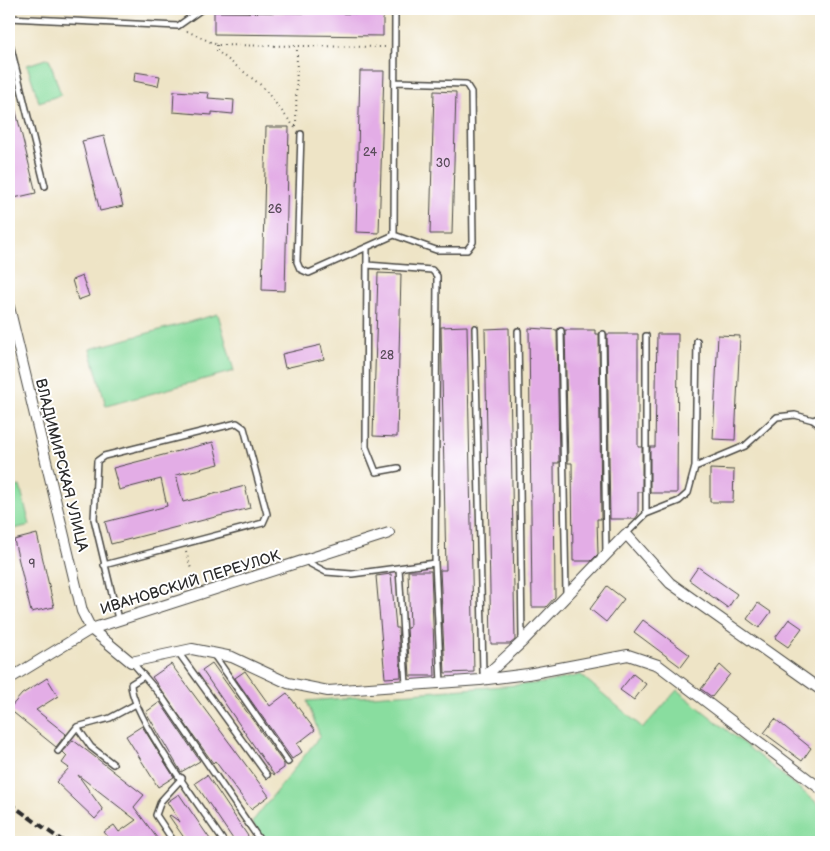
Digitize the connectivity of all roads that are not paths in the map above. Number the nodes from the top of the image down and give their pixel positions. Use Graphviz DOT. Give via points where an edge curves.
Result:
graph roads {
  1 [pos="202,9"];
  2 [pos="395,9"];
  3 [pos="9,18"];
  4 [pos="9,40"];
  5 [pos="395,82"];
  6 [pos="301,134"];
  7 [pos="46,186"];
  8 [pos="394,235"];
  9 [pos="367,247"];
  10 [pos="367,265"];
  11 [pos="9,307"];
  12 [pos="475,328"];
  13 [pos="518,331"];
  14 [pos="561,331"];
  15 [pos="603,334"];
  16 [pos="646,336"];
  17 [pos="697,341"];
  18 [pos="821,417"];
  19 [pos="813,420"];
  20 [pos="821,426"];
  21 [pos="695,467"];
  22 [pos="398,468"];
  23 [pos="646,514"];
  24 [pos="389,533"];
  25 [pos="626,534"];
  26 [pos="606,556"];
  27 [pos="305,561"];
  28 [pos="435,563"];
  29 [pos="104,564"];
  30 [pos="398,568"];
  31 [pos="566,597"];
  32 [pos="118,619"];
  33 [pos="91,629"];
  34 [pos="522,642"];
  35 [pos="178,652"];
  36 [pos="212,653"];
  37 [pos="131,662"];
  38 [pos="144,676"];
  39 [pos="483,678"];
  40 [pos="9,679"];
  41 [pos="441,683"];
  42 [pos="406,686"];
  43 [pos="821,690"];
  44 [pos="136,704"];
  45 [pos="77,727"];
  46 [pos="58,751"];
  47 [pos="288,762"];
  48 [pos="113,764"];
  49 [pos="267,776"];
  50 [pos="182,778"];
  51 [pos="821,789"];
  52 [pos="174,842"];
  53 [pos="224,842"];
  54 [pos="261,842"];
  1 -- 3 [label="lane" via="178,26"];
  2 -- 5 [label="lane"];
  4 -- 7 [label="lane"];
  5 -- 8 [label="lane"];
  5 -- 8 [label="lane" via="466,84 471,92 473,242 467,250 436,250"];
  6 -- 9 [label="lane" via="297,262 300,269 309,273"];
  8 -- 9 [label="lane"];
  9 -- 10 [label="lane"];
  10 -- 22 [label="lane" via="366,447 376,472"];
  10 -- 28 [label="lane" via="432,270 437,276"];
  11 -- 33 [label="street, ВЛАДИМИРСКАЯ УЛИЦА" via="82,611"];
  12 -- 39 [label="lane"];
  13 -- 34 [label="lane"];
  14 -- 31 [label="lane"];
  15 -- 26 [label="lane"];
  16 -- 23 [label="lane"];
  17 -- 21 [label="lane"];
  18 -- 19 [label="lane"];
  19 -- 20 [label="lane"];
  19 -- 21 [label="lane" via="795,415 777,417 745,446"];
  21 -- 23 [label="lane" via="688,493 679,501"];
  23 -- 25 [label="lane"];
  24 -- 27 [label="street, ИВАНОВСКИЙ ПЕРЕУЛОК"];
  25 -- 26 [label="street"];
  25 -- 43 [label="street" via="670,583"];
  26 -- 31 [label="street"];
  27 -- 30 [label="lane" via="326,572 352,574"];
  27 -- 32 [label="street, ИВАНОВСКИЙ ПЕРЕУЛОК"];
  28 -- 30 [label="lane"];
  28 -- 41 [label="lane"];
  29 -- 29 [label="lane" via="94,519 97,461 104,456 237,423 244,428 267,514 263,523"];
  29 -- 32 [label="lane"];
  30 -- 42 [label="lane"];
  31 -- 34 [label="street"];
  32 -- 33 [label="street, ИВАНОВСКИЙ ПЕРЕУЛОК"];
  33 -- 37 [label="street"];
  33 -- 40 [label="street, ИВАНОВСКИЙ ПЕРЕУЛОК"];
  34 -- 39 [label="street"];
  35 -- 36 [label="street" via="192,649"];
  35 -- 37 [label="street"];
  35 -- 49 [label="lane"];
  36 -- 42 [label="street" via="232,657 288,683 328,691"];
  36 -- 47 [label="lane"];
  37 -- 38 [label="lane"];
  38 -- 44 [label="lane" via="131,684"];
  38 -- 54 [label="lane" via="162,697"];
  39 -- 41 [label="street"];
  39 -- 51 [label="street" via="528,674 628,655 658,665"];
  41 -- 42 [label="street"];
  44 -- 45 [label="lane" via="110,718"];
  44 -- 50 [label="lane"];
  45 -- 46 [label="lane"];
  45 -- 48 [label="lane" via="91,747"];
  50 -- 52 [label="lane" via="161,801 156,816"];
  50 -- 53 [label="lane"];
}
